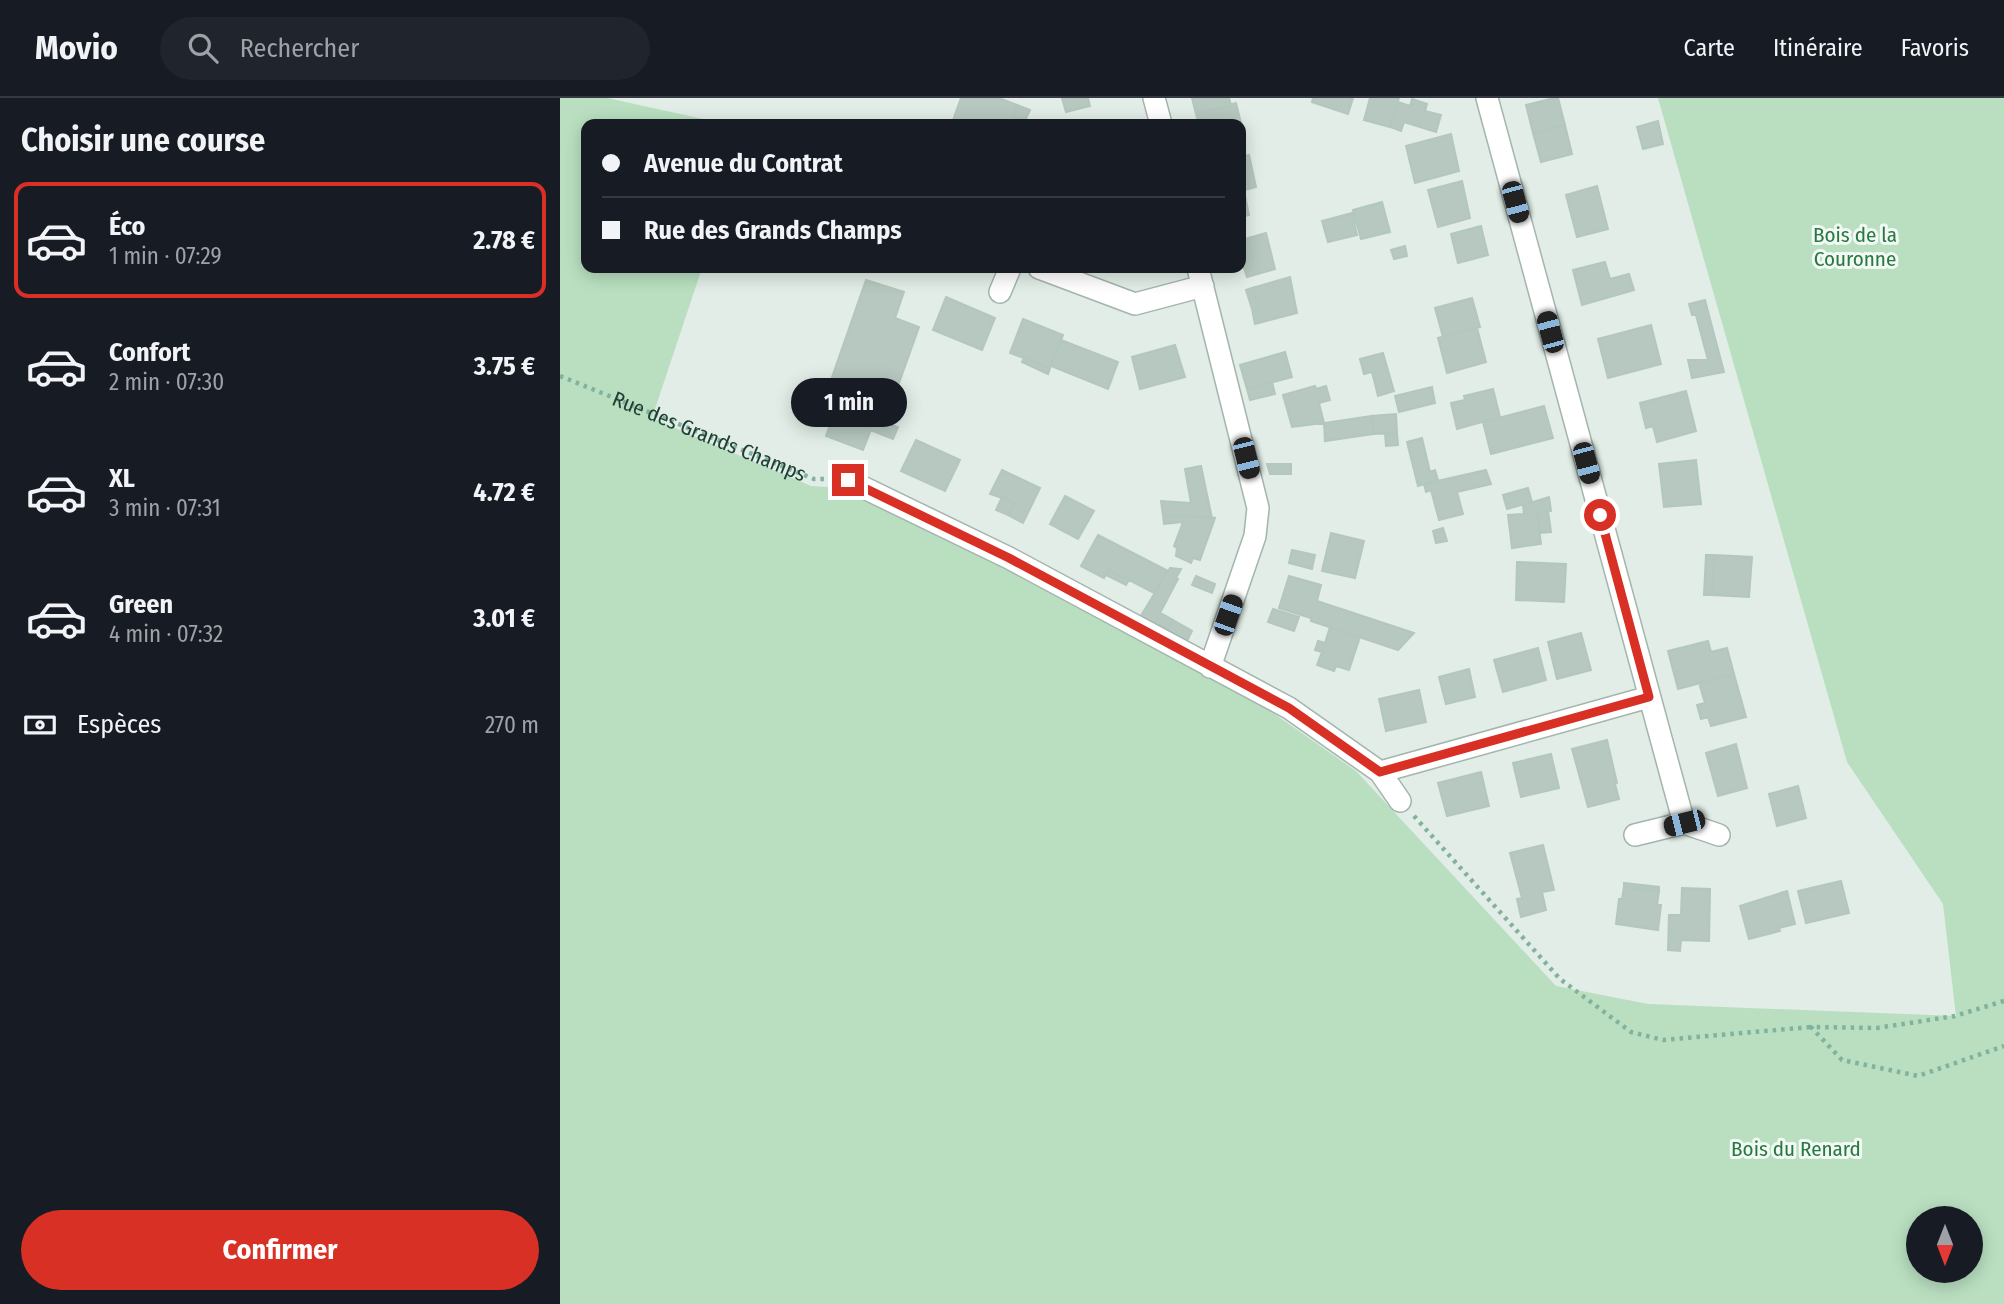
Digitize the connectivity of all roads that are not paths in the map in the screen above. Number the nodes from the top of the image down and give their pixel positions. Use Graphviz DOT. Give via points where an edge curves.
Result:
graph roads {
  1 [pos="1154,98"];
  2 [pos="1487,98"];
  3 [pos="1160,119"];
  4 [pos="1008,273"];
  5 [pos="1053,273"];
  6 [pos="1201,277"];
  7 [pos="1000,292"];
  8 [pos="848,480"];
  9 [pos="1209,667"];
  10 [pos="1649,697"];
  11 [pos="1380,772"];
  12 [pos="1401,801"];
  13 [pos="1684,823"];
  14 [pos="1635,835"];
  15 [pos="1719,835"];
  1 -- 3 [label="street"];
  2 -- 10 [label="street"];
  4 -- 7 [label="street"];
  5 -- 6 [label="street" via="1135,303"];
  6 -- 9 [label="street" via="1258,508 1255,536"];
  8 -- 9 [label="street" via="1009,558"];
  9 -- 11 [label="street" via="1289,708"];
  10 -- 11 [label="street"];
  10 -- 13 [label="street"];
  11 -- 12 [label="street"];
  13 -- 14 [label="street"];
  13 -- 15 [label="street"];
}
